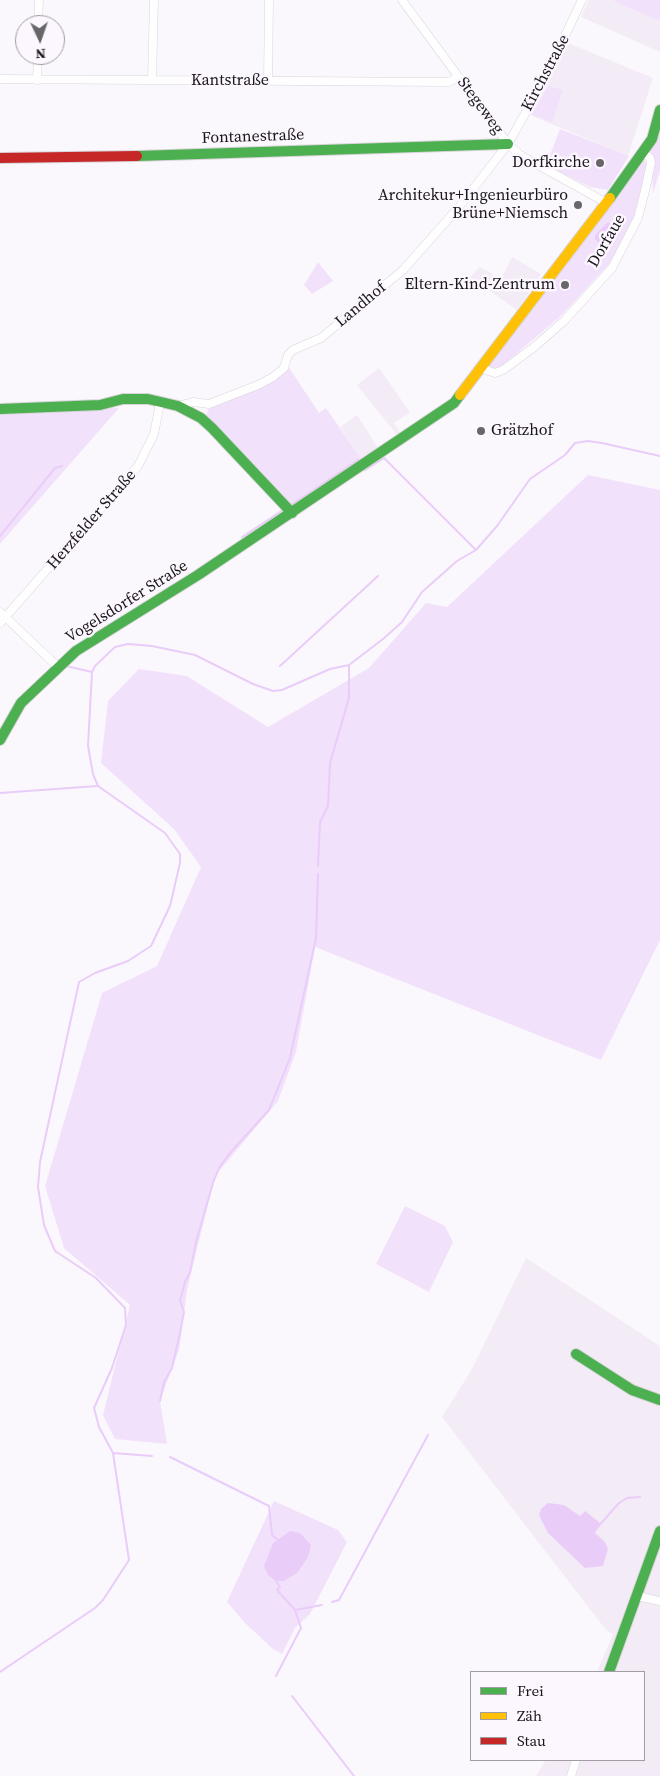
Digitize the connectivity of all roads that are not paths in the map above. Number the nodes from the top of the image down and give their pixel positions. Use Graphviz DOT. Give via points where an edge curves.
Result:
graph roads {
  1 [pos="38,0"];
  2 [pos="154,0"];
  3 [pos="269,0"];
  4 [pos="402,0"];
  5 [pos="582,0"];
  6 [pos="38,15"];
  7 [pos="38,65"];
  8 [pos="459,77"];
  9 [pos="0,79"];
  10 [pos="37,80"];
  11 [pos="152,80"];
  12 [pos="268,81"];
  13 [pos="660,110"];
  14 [pos="508,144"];
  15 [pos="643,153"];
  16 [pos="0,158"];
  17 [pos="605,202"];
  18 [pos="480,368"];
  19 [pos="160,403"];
  20 [pos="178,406"];
  21 [pos="0,409"];
  22 [pos="292,513"];
  23 [pos="2,617"];
  24 [pos="57,666"];
  25 [pos="3,726"];
  26 [pos="0,740"];
  27 [pos="576,1354"];
  28 [pos="660,1400"];
  29 [pos="660,1531"];
  30 [pos="637,1596"];
  31 [pos="660,1601"];
  32 [pos="608,1671"];
  33 [pos="576,1761"];
  34 [pos="571,1776"];
  1 -- 6 [label="street"];
  2 -- 11 [label="street"];
  3 -- 12 [label="street"];
  4 -- 8 [label="street, Stegeweg"];
  5 -- 14 [label="street, Kirchstraße" via="543,82"];
  7 -- 10 [label="street"];
  8 -- 12 [label="street, Kantstraße" via="448,82"];
  8 -- 14 [label="street, Stegeweg"];
  9 -- 10 [label="street, Kantstraße"];
  10 -- 11 [label="street, Kantstraße"];
  11 -- 12 [label="street, Kantstraße"];
  13 -- 15 [label="street, Dorfaue" via="656,129"];
  14 -- 16 [label="street, Fontanestraße"];
  14 -- 17 [label="street, Stegeweg" via="520,155"];
  14 -- 20 [label="street, Landhof" via="459,207 403,270 321,338 293,350 284,368 273,377 209,404 193,402"];
  15 -- 17 [label="street, Dorfaue"];
  15 -- 18 [label="street, Dorfaue" via="651,163 643,200 638,218 612,268 564,321 533,348 503,370 495,373"];
  17 -- 18 [label="street, Dorfaue"];
  18 -- 22 [label="street, Dorfaue" via="454,403"];
  19 -- 20 [label="street"];
  19 -- 21 [label="street" via="148,399 123,400 100,406"];
  19 -- 23 [label="street, Herzfelder Straße" via="154,434 138,466"];
  20 -- 22 [label="street" via="212,428"];
  22 -- 24 [label="street, Vogelsdorfer Straße" via="89,642"];
  23 -- 24 [label="street"];
  24 -- 25 [label="street, Vogelsdorfer Straße"];
  25 -- 26 [label="street, Vogelsdorfer Straße"];
  27 -- 28 [label="street" via="632,1390"];
  29 -- 30 [label="street"];
  30 -- 31 [label="street"];
  30 -- 32 [label="street"];
  33 -- 34 [label="street"];
}
